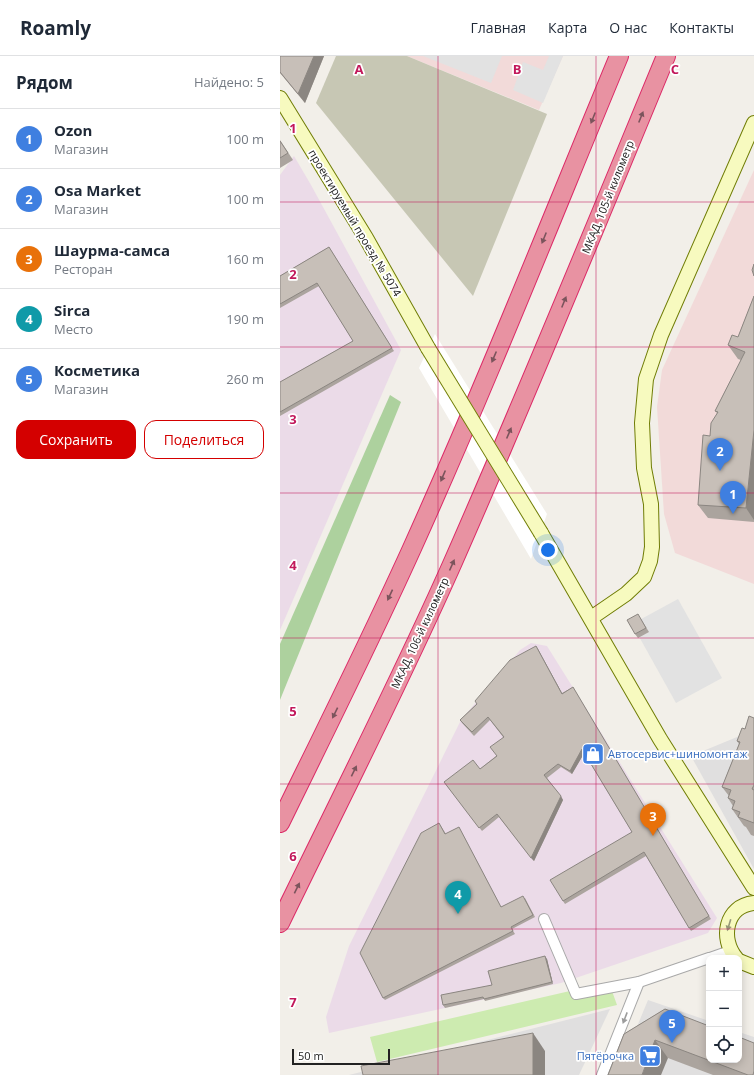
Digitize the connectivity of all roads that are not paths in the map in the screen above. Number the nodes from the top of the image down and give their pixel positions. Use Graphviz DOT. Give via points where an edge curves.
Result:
graph roads {
  1 [pos="618,56"];
  2 [pos="666,56"];
  3 [pos="280,98"];
  4 [pos="754,123"];
  5 [pos="549,338"];
  6 [pos="591,618"];
  7 [pos="280,823"];
  8 [pos="754,888"];
  9 [pos="754,903"];
  10 [pos="544,919"];
  11 [pos="280,923"];
  12 [pos="734,955"];
  13 [pos="706,959"];
  14 [pos="742,960"];
  15 [pos="754,967"];
  16 [pos="639,982"];
  17 [pos="602,1075"];
  1 -- 7 [label="highway, one-way" via="510,321 413,545 347,688"];
  5 -- 2 [label="highway, МКАД, 105-й километр, one-way"];
  3 -- 6 [label="street, проектируемый проезд № 5074, bridge"];
  4 -- 6 [label="street" via="661,335 646,379 642,423 644,468 651,504 650,561 644,577 626,594"];
  11 -- 5 [label="highway, МКАД, 106-й километр, one-way" via="446,577"];
  6 -- 8 [label="street, проектируемый проезд № 5074" via="660,739"];
  9 -- 12 [label="street, one-way" via="740,908 727,928 726,940"];
  10 -- 16 [label="street" via="576,994"];
  13 -- 16 [label="street"];
  14 -- 15 [label="street"];
  16 -- 17 [label="street, one-way"];
}
